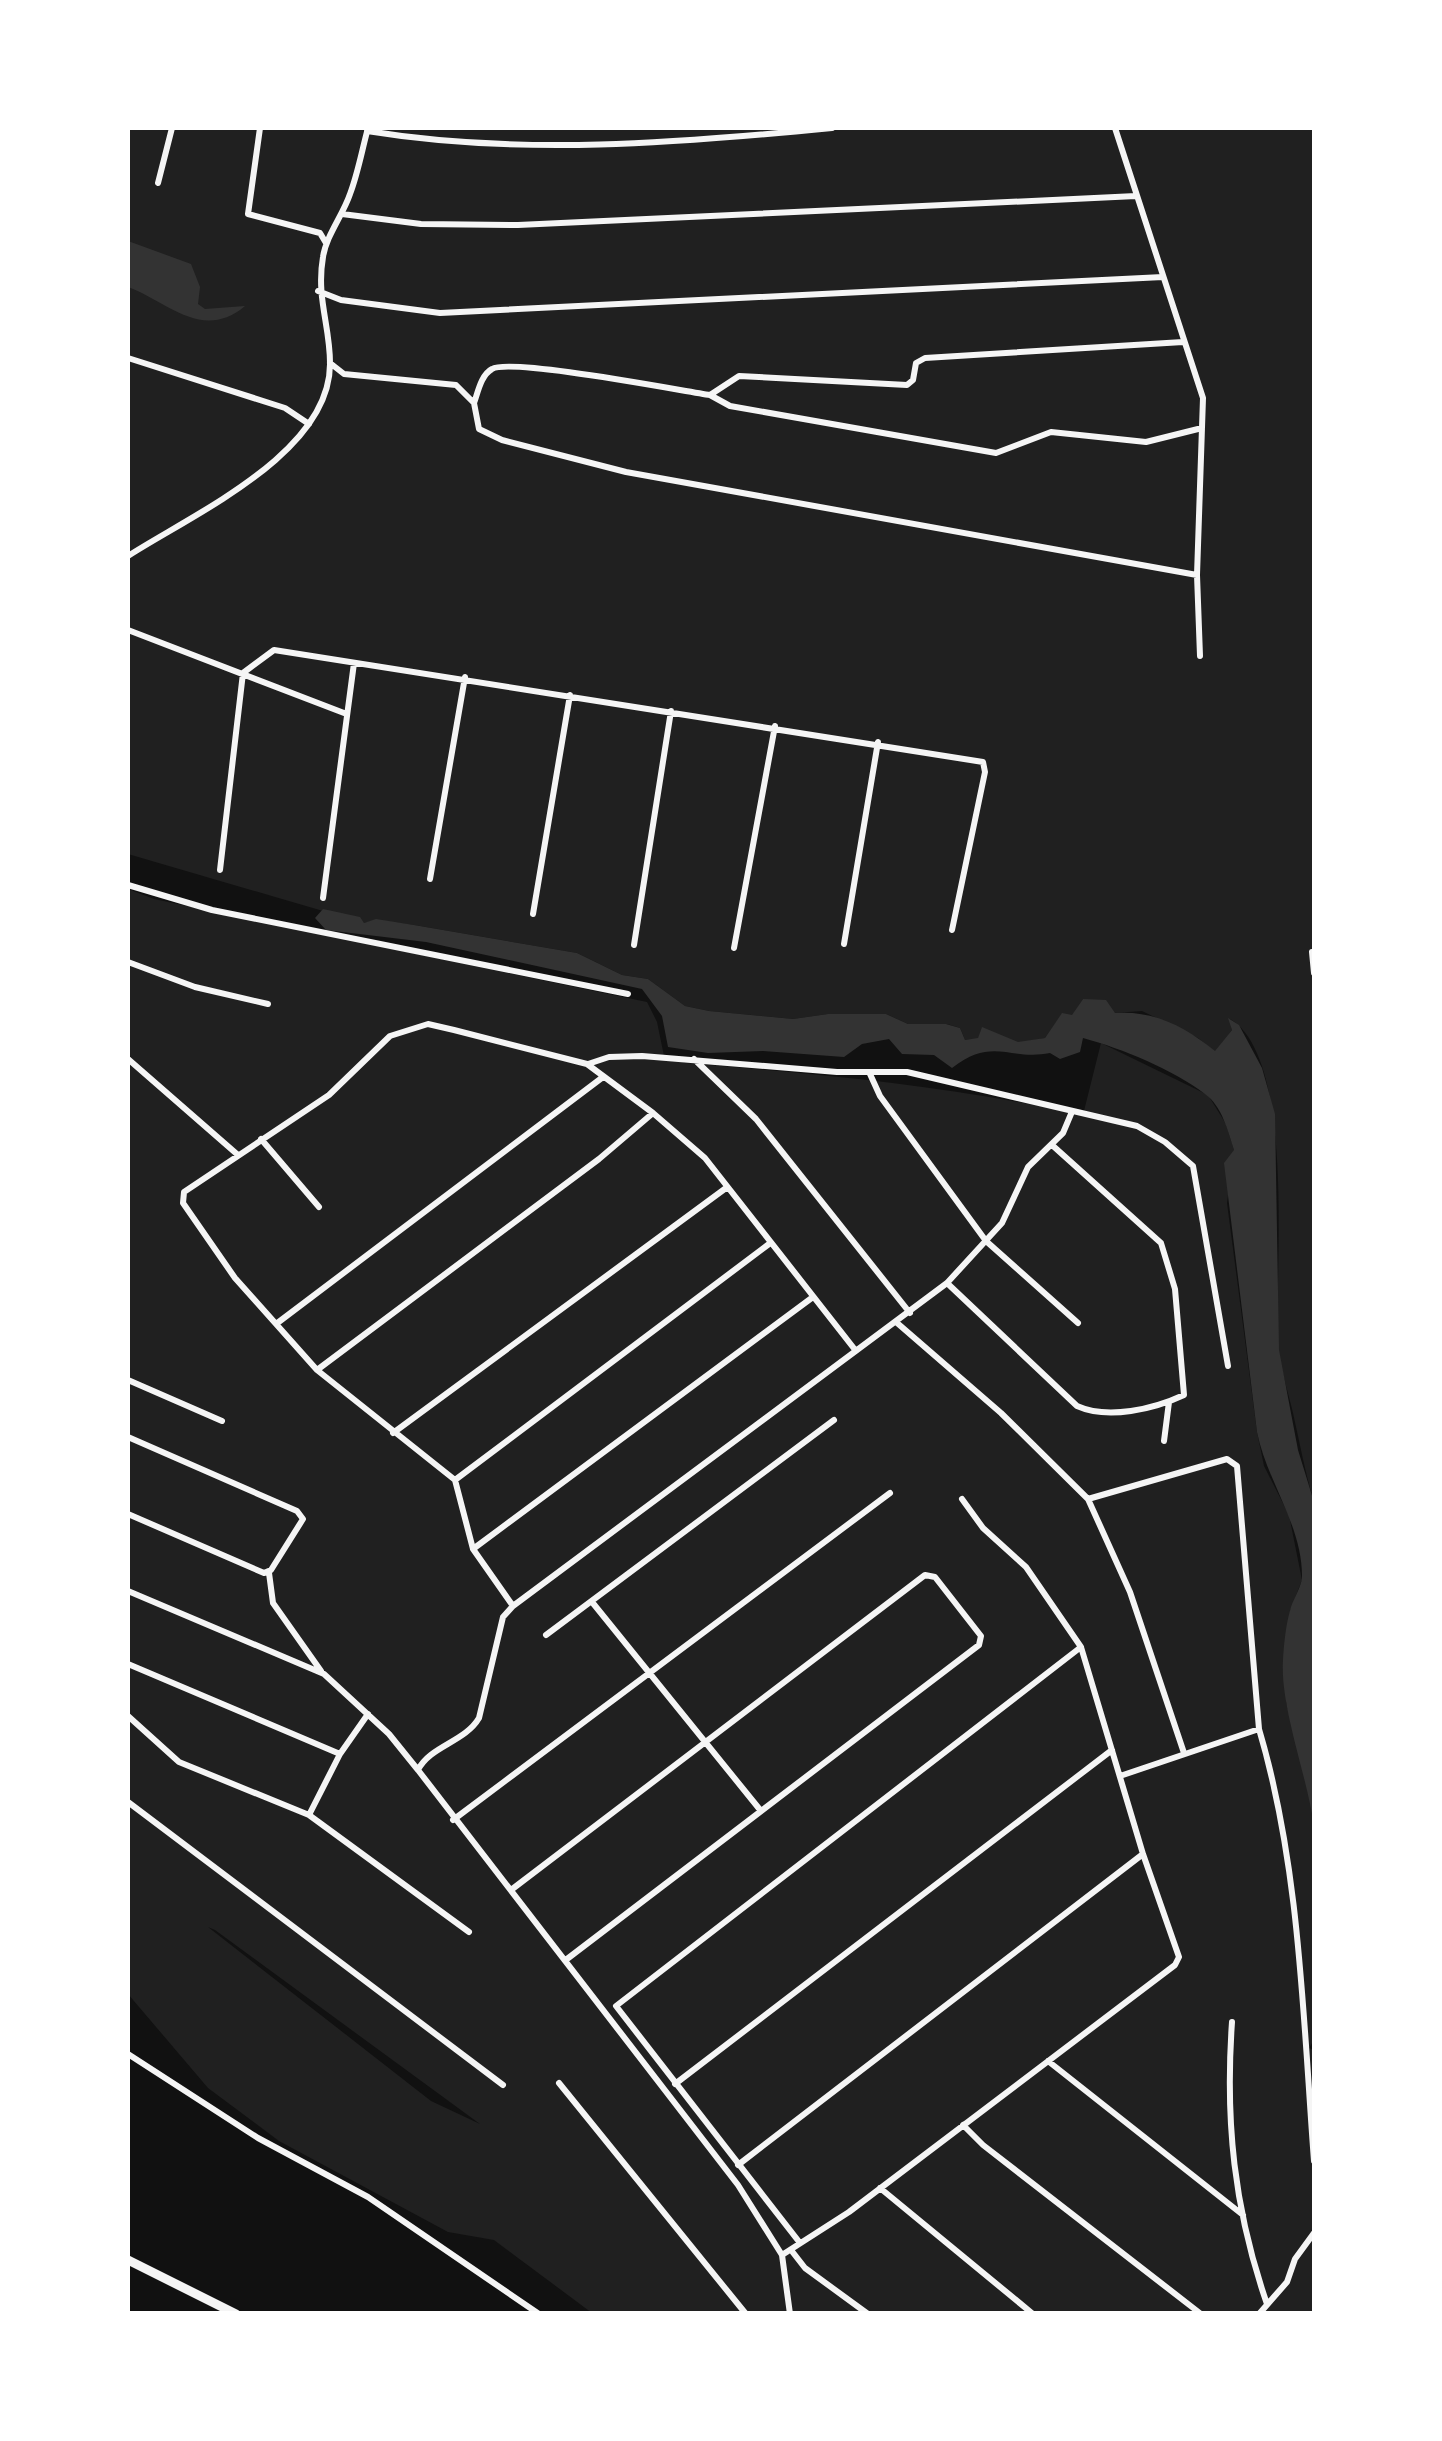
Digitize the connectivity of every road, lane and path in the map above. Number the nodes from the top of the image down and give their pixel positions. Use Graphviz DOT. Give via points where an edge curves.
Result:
graph roads {
  1 [pos="172,128"];
  2 [pos="260,128"];
  3 [pos="832,128"];
  4 [pos="1115,128"];
  5 [pos="368,129"];
  6 [pos="158,184"];
  7 [pos="1136,196"];
  8 [pos="342,214"];
  9 [pos="327,244"];
  10 [pos="1163,277"];
  11 [pos="318,292"];
  12 [pos="1184,342"];
  13 [pos="128,358"];
  14 [pos="330,363"];
  15 [pos="710,395"];
  16 [pos="474,403"];
  17 [pos="309,424"];
  18 [pos="1202,428"];
  19 [pos="128,556"];
  20 [pos="1197,575"];
  21 [pos="128,630"];
  22 [pos="1200,656"];
  23 [pos="354,663"];
  24 [pos="243,673"];
  25 [pos="466,677"];
  26 [pos="570,695"];
  27 [pos="671,711"];
  28 [pos="344,713"];
  29 [pos="775,726"];
  30 [pos="878,742"];
  31 [pos="220,870"];
  32 [pos="430,878"];
  33 [pos="128,885"];
  34 [pos="322,898"];
  35 [pos="534,914"];
  36 [pos="952,930"];
  37 [pos="844,944"];
  38 [pos="634,945"];
  39 [pos="734,948"];
  40 [pos="1312,952"];
  41 [pos="128,962"];
  42 [pos="1314,973"];
  43 [pos="628,994"];
  44 [pos="268,1004"];
  45 [pos="692,1057"];
  46 [pos="128,1059"];
  47 [pos="588,1064"];
  48 [pos="870,1074"];
  49 [pos="603,1077"];
  50 [pos="653,1113"];
  51 [pos="1071,1114"];
  52 [pos="261,1138"];
  53 [pos="1052,1144"];
  54 [pos="238,1154"];
  55 [pos="726,1188"];
  56 [pos="318,1207"];
  57 [pos="986,1242"];
  58 [pos="769,1244"];
  59 [pos="947,1283"];
  60 [pos="813,1297"];
  61 [pos="910,1313"];
  62 [pos="896,1322"];
  63 [pos="1078,1323"];
  64 [pos="276,1324"];
  65 [pos="856,1352"];
  66 [pos="1228,1366"];
  67 [pos="316,1370"];
  68 [pos="128,1380"];
  69 [pos="1169,1402"];
  70 [pos="222,1420"];
  71 [pos="834,1420"];
  72 [pos="393,1433"];
  73 [pos="128,1437"];
  74 [pos="1164,1440"];
  75 [pos="455,1480"];
  76 [pos="890,1493"];
  77 [pos="962,1500"];
  78 [pos="1088,1500"];
  79 [pos="128,1514"];
  80 [pos="473,1549"];
  81 [pos="268,1573"];
  82 [pos="128,1591"];
  83 [pos="592,1602"];
  84 [pos="514,1606"];
  85 [pos="546,1634"];
  86 [pos="1081,1647"];
  87 [pos="128,1664"];
  88 [pos="648,1672"];
  89 [pos="324,1674"];
  90 [pos="368,1714"];
  91 [pos="128,1716"];
  92 [pos="1259,1729"];
  93 [pos="706,1743"];
  94 [pos="1112,1750"];
  95 [pos="1184,1753"];
  96 [pos="340,1754"];
  97 [pos="418,1770"];
  98 [pos="1120,1776"];
  99 [pos="128,1802"];
  100 [pos="760,1811"];
  101 [pos="308,1815"];
  102 [pos="453,1820"];
  103 [pos="1143,1854"];
  104 [pos="511,1890"];
  105 [pos="469,1932"];
  106 [pos="567,1958"];
  107 [pos="1232,2022"];
  108 [pos="128,2054"];
  109 [pos="1048,2061"];
  110 [pos="560,2084"];
  111 [pos="675,2084"];
  112 [pos="503,2085"];
  113 [pos="964,2125"];
  114 [pos="1314,2161"];
  115 [pos="738,2165"];
  116 [pos="880,2188"];
  117 [pos="1244,2215"];
  118 [pos="1314,2234"];
  119 [pos="800,2243"];
  120 [pos="791,2250"];
  121 [pos="782,2255"];
  122 [pos="128,2260"];
  123 [pos="1268,2304"];
  124 [pos="236,2314"];
  125 [pos="539,2314"];
  126 [pos="746,2314"];
  127 [pos="790,2314"];
  128 [pos="868,2314"];
  129 [pos="1033,2314"];
  130 [pos="1201,2314"];
  131 [pos="1259,2314"];
  1 -- 6 [label="street"];
  2 -- 9 [label="street" via="248,214 320,233"];
  3 -- 5 [label="street" via="660,144 469,143"];
  4 -- 7 [label="street"];
  5 -- 8 [label="street"];
  7 -- 8 [label="street" via="518,226"];
  7 -- 10 [label="street"];
  8 -- 9 [label="street"];
  9 -- 11 [label="street"];
  10 -- 11 [label="street" via="440,312"];
  10 -- 12 [label="street"];
  11 -- 14 [label="street"];
  12 -- 15 [label="street" via="925,358 906,385 739,376"];
  12 -- 18 [label="street" via="1203,398"];
  13 -- 17 [label="street" via="285,408"];
  14 -- 16 [label="street" via="359,377 456,385"];
  14 -- 17 [label="street" via="327,391"];
  15 -- 16 [label="street" via="518,364 493,368"];
  15 -- 18 [label="street" via="730,406 996,453 1051,432 1146,442"];
  16 -- 20 [label="street" via="479,430 490,435 626,472"];
  17 -- 19 [label="street" via="285,456"];
  18 -- 20 [label="street"];
  20 -- 22 [label="street"];
  21 -- 24 [label="street"];
  23 -- 24 [label="street" via="274,650"];
  23 -- 25 [label="street"];
  23 -- 28 [label="street"];
  24 -- 28 [label="street"];
  24 -- 31 [label="street"];
  25 -- 26 [label="street"];
  25 -- 32 [label="street"];
  26 -- 27 [label="street"];
  26 -- 35 [label="street"];
  27 -- 29 [label="street"];
  27 -- 38 [label="street"];
  28 -- 34 [label="street"];
  29 -- 30 [label="street"];
  29 -- 39 [label="street"];
  30 -- 36 [label="street" via="983,762"];
  30 -- 37 [label="street"];
  33 -- 43 [label="street" via="212,910"];
  40 -- 42 [label="street"];
  41 -- 44 [label="street"];
  45 -- 47 [label="street" via="609,1057"];
  45 -- 48 [label="street"];
  45 -- 61 [label="street" via="756,1119"];
  46 -- 54 [label="street"];
  47 -- 49 [label="street"];
  47 -- 52 [label="street" via="454,1030 411,1027 390,1036 329,1096"];
  48 -- 51 [label="street" via="907,1072"];
  48 -- 57 [label="street"];
  49 -- 50 [label="street"];
  49 -- 64 [label="street"];
  50 -- 55 [label="street" via="705,1158"];
  50 -- 67 [label="street"];
  51 -- 53 [label="street"];
  51 -- 66 [label="street" via="1137,1126 1192,1166"];
  52 -- 54 [label="street"];
  52 -- 56 [label="street"];
  53 -- 57 [label="street" via="1028,1167"];
  53 -- 69 [label="street" via="1161,1243 1186,1386"];
  54 -- 64 [label="street" via="184,1192 182,1203"];
  55 -- 58 [label="street"];
  55 -- 72 [label="street"];
  57 -- 59 [label="street"];
  57 -- 63 [label="street"];
  58 -- 60 [label="street"];
  58 -- 75 [label="street"];
  59 -- 61 [label="street"];
  59 -- 69 [label="street" via="1077,1406 1096,1415"];
  60 -- 65 [label="street"];
  60 -- 80 [label="street"];
  61 -- 62 [label="street"];
  62 -- 65 [label="street"];
  62 -- 78 [label="street"];
  64 -- 67 [label="street"];
  65 -- 84 [label="street"];
  67 -- 72 [label="street"];
  68 -- 70 [label="street"];
  69 -- 74 [label="street"];
  71 -- 83 [label="street"];
  72 -- 75 [label="street"];
  73 -- 81 [label="street" via="302,1514"];
  75 -- 80 [label="street"];
  76 -- 88 [label="street"];
  77 -- 86 [label="street" via="1026,1567"];
  78 -- 92 [label="street" via="1227,1459 1237,1466"];
  78 -- 95 [label="street" via="1130,1592"];
  79 -- 81 [label="street"];
  80 -- 84 [label="street"];
  81 -- 89 [label="street" via="273,1603"];
  82 -- 89 [label="street"];
  83 -- 85 [label="street"];
  83 -- 88 [label="street"];
  84 -- 97 [label="street" via="503,1617 480,1718 471,1732 422,1760"];
  86 -- 94 [label="street"];
  86 -- 111 [label="street" via="622,1997 617,2010"];
  87 -- 96 [label="street"];
  88 -- 93 [label="street"];
  88 -- 102 [label="street"];
  89 -- 90 [label="street"];
  90 -- 96 [label="street"];
  90 -- 97 [label="street"];
  91 -- 101 [label="street" via="179,1762"];
  92 -- 95 [label="street"];
  92 -- 114 [label="street" via="1278,1805 1295,1928"];
  93 -- 100 [label="street"];
  93 -- 100 [label="street" via="925,1575 935,1577 981,1636 979,1645"];
  93 -- 104 [label="street"];
  94 -- 98 [label="street"];
  94 -- 111 [label="street"];
  95 -- 98 [label="street"];
  96 -- 101 [label="street"];
  97 -- 102 [label="street"];
  98 -- 103 [label="street"];
  99 -- 112 [label="street"];
  100 -- 106 [label="street"];
  101 -- 105 [label="street"];
  102 -- 104 [label="street"];
  103 -- 109 [label="street" via="1179,1957"];
  103 -- 115 [label="street"];
  104 -- 106 [label="street"];
  106 -- 121 [label="street"];
  107 -- 117 [label="street" via="1227,2118"];
  108 -- 125 [label="street" via="258,2138 368,2196"];
  109 -- 113 [label="street"];
  109 -- 117 [label="street"];
  110 -- 126 [label="street"];
  111 -- 115 [label="street"];
  113 -- 116 [label="street"];
  113 -- 130 [label="street"];
  115 -- 119 [label="street"];
  116 -- 119 [label="street"];
  116 -- 129 [label="street"];
  117 -- 123 [label="street"];
  118 -- 123 [label="street"];
  119 -- 120 [label="street"];
  120 -- 121 [label="street"];
  120 -- 128 [label="street"];
  121 -- 127 [label="street"];
  122 -- 124 [label="main road"];
  123 -- 131 [label="street"];
}
